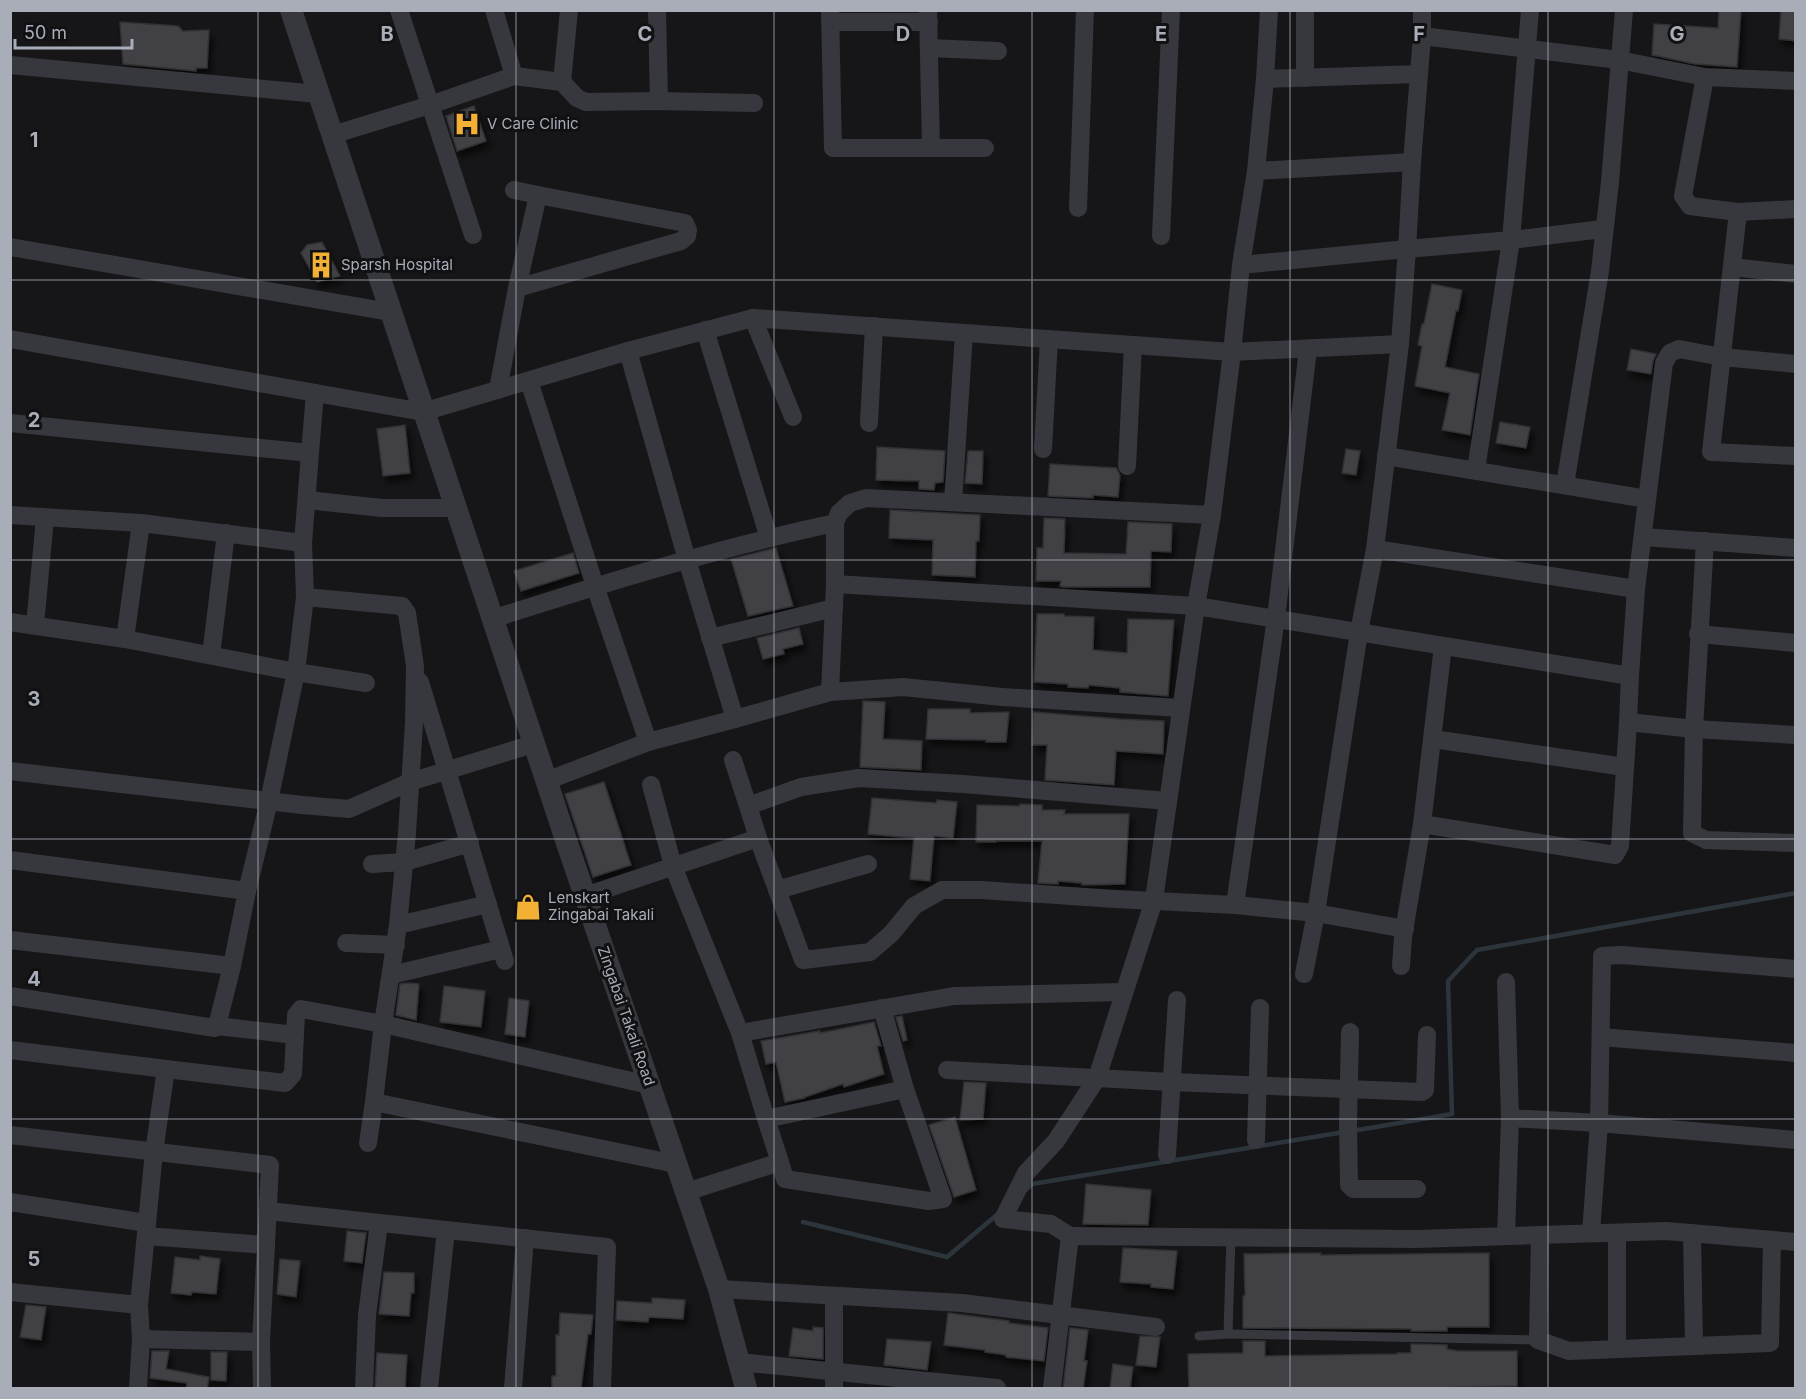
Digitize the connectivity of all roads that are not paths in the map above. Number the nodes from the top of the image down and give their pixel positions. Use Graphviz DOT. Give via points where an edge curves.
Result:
graph roads {
  1 [pos="291,10"];
  2 [pos="399,10"];
  3 [pos="494,10"];
  4 [pos="568,10"];
  5 [pos="657,10"];
  6 [pos="1085,10"];
  7 [pos="1171,10"];
  8 [pos="1269,10"];
  9 [pos="1305,10"];
  10 [pos="1422,10"];
  11 [pos="1530,10"];
  12 [pos="1624,10"];
  13 [pos="830,16"];
  14 [pos="928,16"];
  15 [pos="1422,36"];
  16 [pos="929,48"];
  17 [pos="1527,50"];
  18 [pos="998,51"];
  19 [pos="1619,60"];
  20 [pos="10,65"];
  21 [pos="1419,74"];
  22 [pos="514,76"];
  23 [pos="1705,77"];
  24 [pos="1305,78"];
  25 [pos="1265,79"];
  26 [pos="1796,81"];
  27 [pos="562,82"];
  28 [pos="318,94"];
  29 [pos="659,100"];
  30 [pos="754,103"];
  31 [pos="430,105"];
  32 [pos="332,135"];
  33 [pos="932,148"];
  34 [pos="985,148"];
  35 [pos="1412,162"];
  36 [pos="1256,171"];
  37 [pos="514,190"];
  38 [pos="538,195"];
  39 [pos="1078,208"];
  40 [pos="1796,209"];
  41 [pos="1738,212"];
  42 [pos="1604,229"];
  43 [pos="472,235"];
  44 [pos="1161,236"];
  45 [pos="1511,240"];
  46 [pos="10,247"];
  47 [pos="1407,249"];
  48 [pos="1242,265"];
  49 [pos="1732,267"];
  50 [pos="1796,274"];
  51 [pos="517,288"];
  52 [pos="390,312"];
  53 [pos="753,318"];
  54 [pos="874,326"];
  55 [pos="705,330"];
  56 [pos="964,333"];
  57 [pos="10,339"];
  58 [pos="1049,339"];
  59 [pos="1400,344"];
  60 [pos="1133,345"];
  61 [pos="1308,349"];
  62 [pos="628,351"];
  63 [pos="1232,352"];
  64 [pos="1722,357"];
  65 [pos="1796,364"];
  66 [pos="529,381"];
  67 [pos="498,390"];
  68 [pos="315,393"];
  69 [pos="423,412"];
  70 [pos="793,417"];
  71 [pos="10,423"];
  72 [pos="869,423"];
  73 [pos="1043,449"];
  74 [pos="310,453"];
  75 [pos="1386,456"];
  76 [pos="1796,456"];
  77 [pos="1127,466"];
  78 [pos="1476,471"];
  79 [pos="1565,485"];
  80 [pos="1647,499"];
  81 [pos="307,500"];
  82 [pos="953,502"];
  83 [pos="454,508"];
  84 [pos="10,515"];
  85 [pos="1212,515"];
  86 [pos="45,518"];
  87 [pos="141,523"];
  88 [pos="835,523"];
  89 [pos="226,533"];
  90 [pos="1643,537"];
  91 [pos="769,538"];
  92 [pos="1705,542"];
  93 [pos="303,543"];
  94 [pos="1796,548"];
  95 [pos="1375,549"];
  96 [pos="687,560"];
  97 [pos="835,584"];
  98 [pos="595,586"];
  99 [pos="1636,589"];
  100 [pos="305,597"];
  101 [pos="1196,606"];
  102 [pos="834,608"];
  103 [pos="1276,618"];
  104 [pos="492,619"];
  105 [pos="10,622"];
  106 [pos="35,625"];
  107 [pos="1359,632"];
  108 [pos="1698,634"];
  109 [pos="710,638"];
  110 [pos="125,639"];
  111 [pos="1796,643"];
  112 [pos="1443,646"];
  113 [pos="211,656"];
  114 [pos="414,666"];
  115 [pos="296,672"];
  116 [pos="1630,676"];
  117 [pos="366,683"];
  118 [pos="830,692"];
  119 [pos="1181,708"];
  120 [pos="735,719"];
  121 [pos="1628,722"];
  122 [pos="1694,729"];
  123 [pos="1796,735"];
  124 [pos="1433,739"];
  125 [pos="648,742"];
  126 [pos="533,744"];
  127 [pos="734,760"];
  128 [pos="1625,767"];
  129 [pos="448,770"];
  130 [pos="10,771"];
  131 [pos="546,781"];
  132 [pos="410,782"];
  133 [pos="651,785"];
  134 [pos="269,801"];
  135 [pos="1168,801"];
  136 [pos="748,806"];
  137 [pos="1422,824"];
  138 [pos="758,838"];
  139 [pos="470,843"];
  140 [pos="1796,843"];
  141 [pos="10,860"];
  142 [pos="404,862"];
  143 [pos="372,864"];
  144 [pos="868,864"];
  145 [pos="673,866"];
  146 [pos="777,890"];
  147 [pos="247,891"];
  148 [pos="585,896"];
  149 [pos="1154,900"];
  150 [pos="488,904"];
  151 [pos="1235,905"];
  152 [pos="1316,913"];
  153 [pos="398,925"];
  154 [pos="1405,929"];
  155 [pos="10,940"];
  156 [pos="345,943"];
  157 [pos="396,945"];
  158 [pos="232,966"];
  159 [pos="1401,966"];
  160 [pos="1796,969"];
  161 [pos="1304,974"];
  162 [pos="391,975"];
  163 [pos="1506,982"];
  164 [pos="1124,992"];
  165 [pos="10,996"];
  166 [pos="1177,1000"];
  167 [pos="882,1008"];
  168 [pos="1260,1008"];
  169 [pos="383,1024"];
  170 [pos="218,1026"];
  171 [pos="1350,1032"];
  172 [pos="740,1033"];
  173 [pos="295,1035"];
  174 [pos="1427,1035"];
  175 [pos="1601,1036"];
  176 [pos="10,1050"];
  177 [pos="1796,1053"];
  178 [pos="166,1069"];
  179 [pos="947,1070"];
  180 [pos="1097,1078"];
  181 [pos="1171,1082"];
  182 [pos="649,1085"];
  183 [pos="1258,1086"];
  184 [pos="905,1089"];
  185 [pos="1348,1089"];
  186 [pos="374,1102"];
  187 [pos="1510,1118"];
  188 [pos="766,1119"];
  189 [pos="1599,1123"];
  190 [pos="10,1135"];
  191 [pos="1256,1140"];
  192 [pos="1796,1140"];
  193 [pos="368,1143"];
  194 [pos="154,1152"];
  195 [pos="1167,1155"];
  196 [pos="780,1162"];
  197 [pos="676,1164"];
  198 [pos="1417,1189"];
  199 [pos="686,1192"];
  200 [pos="10,1202"];
  201 [pos="268,1211"];
  202 [pos="379,1223"];
  203 [pos="146,1229"];
  204 [pos="446,1230"];
  205 [pos="1591,1233"];
  206 [pos="1617,1233"];
  207 [pos="1692,1233"];
  208 [pos="1540,1235"];
  209 [pos="1070,1236"];
  210 [pos="1231,1236"];
  211 [pos="1506,1236"];
  212 [pos="525,1238"];
  213 [pos="1772,1240"];
  214 [pos="1796,1242"];
  215 [pos="266,1245"];
  216 [pos="719,1289"];
  217 [pos="10,1292"];
  218 [pos="834,1296"];
  219 [pos="139,1305"];
  220 [pos="1062,1314"];
  221 [pos="1156,1328"];
  222 [pos="1228,1334"];
  223 [pos="1199,1336"];
  224 [pos="141,1339"];
  225 [pos="1538,1340"];
  226 [pos="261,1342"];
  227 [pos="1694,1346"];
  228 [pos="1617,1349"];
  229 [pos="739,1362"];
  230 [pos="834,1380"];
  231 [pos="138,1389"];
  232 [pos="262,1389"];
  233 [pos="364,1389"];
  234 [pos="429,1389"];
  235 [pos="513,1389"];
  236 [pos="602,1389"];
  237 [pos="746,1389"];
  238 [pos="997,1389"];
  239 [pos="1052,1389"];
  1 -- 28 [label="street, Zingabai Takali Road"];
  2 -- 31 [label="street"];
  3 -- 22 [label="street"];
  4 -- 27 [label="street"];
  5 -- 29 [label="street"];
  6 -- 39 [label="street"];
  7 -- 44 [label="street"];
  8 -- 25 [label="street"];
  9 -- 24 [label="street"];
  10 -- 15 [label="street"];
  11 -- 17 [label="street"];
  12 -- 19 [label="street"];
  13 -- 14 [label="street"];
  13 -- 33 [label="street" via="833,148"];
  14 -- 16 [label="street"];
  15 -- 17 [label="street"];
  15 -- 21 [label="street"];
  16 -- 18 [label="street"];
  16 -- 33 [label="street"];
  17 -- 19 [label="street"];
  17 -- 45 [label="street"];
  19 -- 23 [label="street"];
  19 -- 42 [label="street"];
  20 -- 28 [label="street"];
  21 -- 24 [label="street"];
  21 -- 35 [label="street"];
  22 -- 27 [label="street"];
  22 -- 31 [label="street"];
  23 -- 26 [label="street"];
  23 -- 41 [label="street" via="1683,196 1690,206"];
  24 -- 25 [label="street"];
  25 -- 36 [label="street"];
  27 -- 29 [label="street" via="586,102"];
  28 -- 32 [label="street, Zingabai Takali Road"];
  29 -- 30 [label="street"];
  31 -- 32 [label="street"];
  31 -- 43 [label="street"];
  32 -- 52 [label="street, Zingabai Takali Road"];
  33 -- 34 [label="street"];
  35 -- 36 [label="street"];
  35 -- 47 [label="street"];
  36 -- 48 [label="street"];
  37 -- 38 [label="street"];
  38 -- 51 [label="street"];
  38 -- 51 [label="street" via="685,223 687,236 681,241"];
  40 -- 41 [label="street"];
  41 -- 49 [label="street"];
  42 -- 45 [label="street"];
  42 -- 79 [label="street"];
  45 -- 47 [label="street"];
  45 -- 78 [label="street"];
  46 -- 52 [label="street"];
  47 -- 48 [label="street"];
  47 -- 59 [label="street"];
  48 -- 63 [label="street"];
  49 -- 50 [label="street"];
  49 -- 64 [label="street"];
  51 -- 67 [label="street"];
  52 -- 69 [label="street, Zingabai Takali Road"];
  53 -- 54 [label="street"];
  53 -- 55 [label="street"];
  53 -- 70 [label="street"];
  54 -- 56 [label="street"];
  54 -- 72 [label="street"];
  55 -- 62 [label="street"];
  55 -- 91 [label="street"];
  56 -- 58 [label="street"];
  56 -- 82 [label="street"];
  57 -- 68 [label="street"];
  58 -- 60 [label="street"];
  58 -- 73 [label="street"];
  59 -- 61 [label="street"];
  59 -- 75 [label="street"];
  60 -- 63 [label="street"];
  60 -- 77 [label="street"];
  61 -- 63 [label="street"];
  61 -- 103 [label="street"];
  62 -- 66 [label="street"];
  62 -- 96 [label="street"];
  63 -- 85 [label="street"];
  64 -- 65 [label="street"];
  64 -- 76 [label="street" via="1711,452"];
  64 -- 80 [label="street" via="1679,349 1670,353 1664,363"];
  66 -- 67 [label="street"];
  66 -- 98 [label="street"];
  67 -- 69 [label="street"];
  68 -- 69 [label="street"];
  68 -- 74 [label="street"];
  69 -- 83 [label="street, Zingabai Takali Road"];
  71 -- 74 [label="street"];
  74 -- 81 [label="street"];
  75 -- 78 [label="street"];
  75 -- 95 [label="street"];
  78 -- 79 [label="street"];
  79 -- 80 [label="street"];
  80 -- 90 [label="street"];
  81 -- 83 [label="street" via="382,508"];
  81 -- 93 [label="street"];
  82 -- 85 [label="street"];
  82 -- 88 [label="street" via="866,498 850,503"];
  83 -- 104 [label="street, Zingabai Takali Road"];
  84 -- 86 [label="street"];
  85 -- 101 [label="street"];
  86 -- 87 [label="street"];
  86 -- 106 [label="street"];
  87 -- 89 [label="street"];
  87 -- 110 [label="street"];
  88 -- 91 [label="street"];
  88 -- 97 [label="street"];
  89 -- 93 [label="street"];
  89 -- 113 [label="street"];
  90 -- 92 [label="street"];
  90 -- 99 [label="street"];
  91 -- 96 [label="street"];
  92 -- 94 [label="street"];
  92 -- 108 [label="street"];
  93 -- 100 [label="street"];
  95 -- 99 [label="street"];
  95 -- 107 [label="street"];
  96 -- 98 [label="street"];
  96 -- 109 [label="street"];
  97 -- 101 [label="street"];
  97 -- 102 [label="street"];
  98 -- 104 [label="street"];
  98 -- 125 [label="street"];
  99 -- 116 [label="street"];
  100 -- 114 [label="street" via="402,606 407,613"];
  100 -- 115 [label="street"];
  101 -- 103 [label="street"];
  101 -- 119 [label="street"];
  102 -- 109 [label="street"];
  102 -- 118 [label="street"];
  103 -- 107 [label="street"];
  103 -- 151 [label="street"];
  104 -- 126 [label="street, Zingabai Takali Road"];
  105 -- 106 [label="street"];
  106 -- 110 [label="street"];
  107 -- 112 [label="street"];
  107 -- 152 [label="street"];
  108 -- 111 [label="street"];
  108 -- 122 [label="street"];
  109 -- 120 [label="street"];
  110 -- 113 [label="street"];
  112 -- 116 [label="street"];
  112 -- 124 [label="street"];
  113 -- 115 [label="street"];
  114 -- 129 [label="street"];
  114 -- 132 [label="street"];
  115 -- 117 [label="street"];
  115 -- 134 [label="street"];
  116 -- 121 [label="street"];
  118 -- 119 [label="street" via="903,687"];
  118 -- 120 [label="street"];
  119 -- 135 [label="street"];
  120 -- 125 [label="street"];
  121 -- 122 [label="street"];
  121 -- 128 [label="street"];
  122 -- 123 [label="street"];
  122 -- 140 [label="street" via="1692,833 1706,840"];
  124 -- 128 [label="street"];
  124 -- 137 [label="street"];
  125 -- 131 [label="street"];
  126 -- 129 [label="street"];
  126 -- 131 [label="street, Zingabai Takali Road"];
  127 -- 136 [label="street"];
  128 -- 137 [label="street" via="1620,846 1615,855"];
  129 -- 132 [label="street"];
  129 -- 139 [label="street"];
  130 -- 134 [label="street"];
  131 -- 148 [label="street, Zingabai Takali Road"];
  132 -- 134 [label="street" via="349,808"];
  132 -- 142 [label="street"];
  133 -- 145 [label="street"];
  134 -- 147 [label="street"];
  135 -- 136 [label="street" via="859,778 801,787"];
  135 -- 149 [label="street"];
  136 -- 138 [label="street"];
  137 -- 154 [label="street"];
  138 -- 145 [label="street"];
  138 -- 146 [label="street"];
  139 -- 142 [label="street"];
  139 -- 150 [label="street"];
  141 -- 147 [label="street"];
  142 -- 143 [label="street"];
  142 -- 153 [label="street"];
  144 -- 146 [label="street"];
  145 -- 148 [label="street"];
  145 -- 172 [label="street"];
  146 -- 149 [label="street" via="803,960 870,952 915,906 942,890"];
  147 -- 158 [label="street"];
  148 -- 182 [label="street, Zingabai Takali Road"];
  149 -- 151 [label="street"];
  149 -- 164 [label="street"];
  150 -- 153 [label="street"];
  150 -- 162 [label="street" via="503,955"];
  151 -- 152 [label="street"];
  152 -- 154 [label="street"];
  152 -- 161 [label="street"];
  153 -- 157 [label="street"];
  154 -- 159 [label="street"];
  155 -- 158 [label="street"];
  156 -- 157 [label="street"];
  157 -- 162 [label="street"];
  158 -- 170 [label="street"];
  160 -- 175 [label="street" via="1602,956"];
  162 -- 169 [label="street"];
  163 -- 187 [label="street"];
  164 -- 167 [label="street" via="954,996"];
  164 -- 180 [label="street"];
  165 -- 170 [label="street"];
  166 -- 181 [label="street"];
  167 -- 172 [label="street"];
  167 -- 184 [label="street"];
  168 -- 183 [label="street"];
  169 -- 173 [label="street" via="301,1009 296,1014"];
  169 -- 182 [label="street"];
  169 -- 186 [label="street"];
  170 -- 173 [label="street"];
  171 -- 185 [label="street"];
  172 -- 188 [label="street"];
  173 -- 178 [label="street" via="293,1074 285,1083"];
  174 -- 185 [label="street" via="1425,1090"];
  175 -- 177 [label="street"];
  175 -- 189 [label="street"];
  176 -- 178 [label="street"];
  178 -- 194 [label="street"];
  179 -- 180 [label="street"];
  180 -- 181 [label="street"];
  180 -- 209 [label="street" via="1056,1141 1026,1173 1003,1219 1051,1224"];
  181 -- 183 [label="street"];
  181 -- 195 [label="street"];
  182 -- 197 [label="street, Zingabai Takali Road"];
  183 -- 185 [label="street"];
  183 -- 191 [label="street"];
  184 -- 188 [label="street"];
  184 -- 196 [label="street" via="943,1199 929,1201 784,1179"];
  185 -- 198 [label="street" via="1349,1185 1353,1189"];
  186 -- 193 [label="street"];
  186 -- 197 [label="street"];
  187 -- 189 [label="street"];
  187 -- 211 [label="street"];
  188 -- 196 [label="street"];
  189 -- 192 [label="street"];
  189 -- 205 [label="street"];
  190 -- 194 [label="street"];
  194 -- 201 [label="street" via="270,1165"];
  194 -- 203 [label="street"];
  196 -- 199 [label="street"];
  197 -- 199 [label="street, Zingabai Takali Road"];
  199 -- 216 [label="street, Zingabai Takali Road"];
  200 -- 203 [label="street"];
  201 -- 202 [label="street"];
  201 -- 215 [label="street"];
  202 -- 204 [label="street"];
  202 -- 233 [label="street" via="367,1315"];
  203 -- 215 [label="street"];
  203 -- 219 [label="street"];
  204 -- 212 [label="street"];
  204 -- 234 [label="street"];
  205 -- 206 [label="street"];
  205 -- 208 [label="street"];
  206 -- 207 [label="street"];
  206 -- 228 [label="street"];
  207 -- 213 [label="street"];
  207 -- 227 [label="street"];
  208 -- 211 [label="street"];
  208 -- 225 [label="street"];
  209 -- 210 [label="street"];
  209 -- 220 [label="street"];
  210 -- 211 [label="street" via="1417,1239"];
  210 -- 222 [label="lane"];
  212 -- 235 [label="street"];
  212 -- 236 [label="street" via="607,1247"];
  213 -- 214 [label="street"];
  213 -- 227 [label="street" via="1770,1343"];
  215 -- 226 [label="street"];
  216 -- 218 [label="street"];
  216 -- 229 [label="street, Zingabai Takali Road"];
  217 -- 219 [label="street"];
  218 -- 220 [label="street" via="962,1303"];
  218 -- 230 [label="street"];
  219 -- 224 [label="street"];
  220 -- 221 [label="street"];
  220 -- 239 [label="street"];
  222 -- 223 [label="lane"];
  222 -- 225 [label="lane"];
  224 -- 226 [label="street"];
  224 -- 231 [label="street"];
  225 -- 228 [label="street" via="1569,1351"];
  226 -- 232 [label="street"];
  227 -- 228 [label="street"];
  229 -- 230 [label="street"];
  229 -- 237 [label="street, Zingabai Takali Road"];
  230 -- 238 [label="street"];
}
